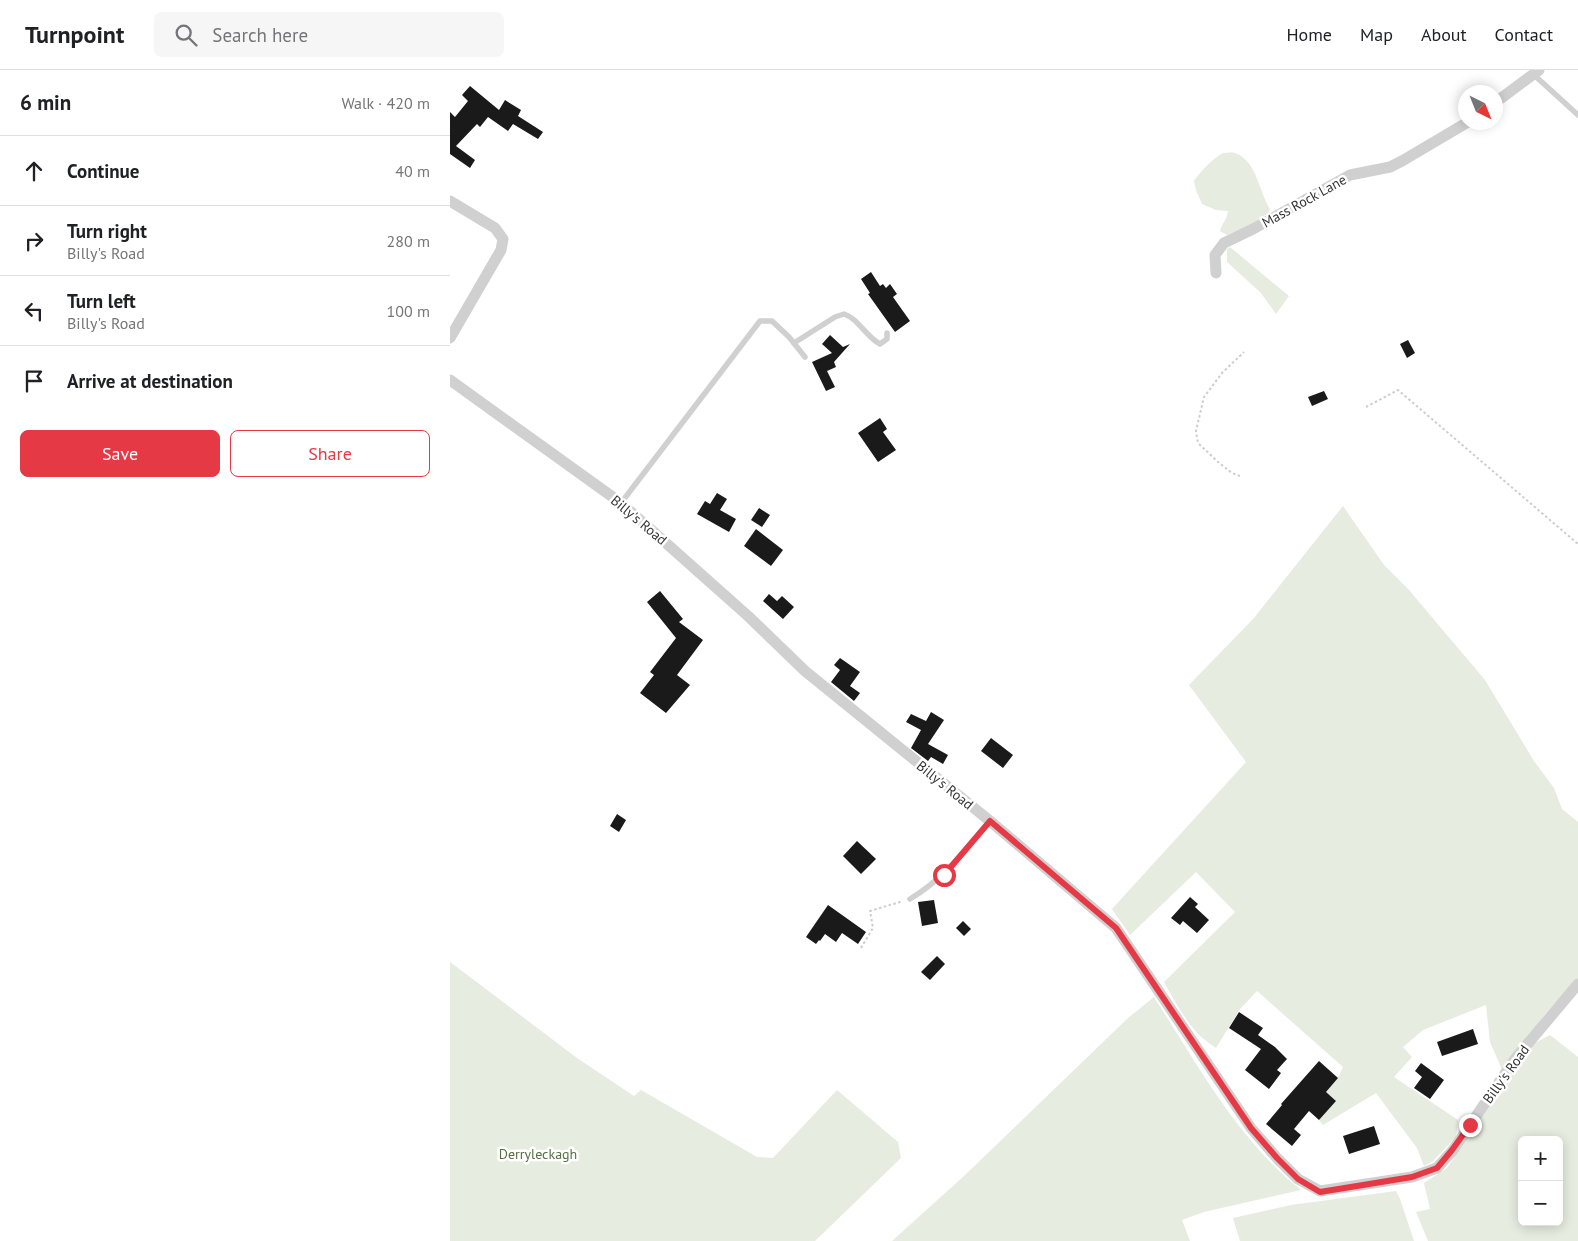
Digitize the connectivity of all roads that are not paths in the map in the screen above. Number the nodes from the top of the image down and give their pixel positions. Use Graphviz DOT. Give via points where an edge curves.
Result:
graph roads {
  1 [pos="1536,72"];
  2 [pos="1503,97"];
  3 [pos="1578,115"];
  4 [pos="1458,128"];
  5 [pos="450,201"];
  6 [pos="1216,273"];
  7 [pos="887,332"];
  8 [pos="450,338"];
  9 [pos="794,343"];
  10 [pos="805,357"];
  11 [pos="450,380"];
  12 [pos="621,503"];
  13 [pos="990,821"];
  14 [pos="910,899"];
  15 [pos="1578,984"];
  1 -- 2 [label="street"];
  1 -- 3 [label="lane"];
  4 -- 6 [label="street, Mass Rock Lane" via="1390,167 1350,176 1224,243 1215,255"];
  5 -- 8 [label="street" via="496,228 503,239 501,250"];
  7 -- 9 [label="lane" via="887,339 880,344 853,317 844,314"];
  9 -- 10 [label="lane"];
  9 -- 12 [label="lane" via="772,321 760,321"];
  11 -- 12 [label="street, Billy's Road"];
  12 -- 13 [label="street, Billy's Road" via="805,671"];
  13 -- 14 [label="lane" via="944,875"];
  13 -- 15 [label="street, Billy's Road" via="1116,928 1251,1128 1298,1179 1320,1192 1412,1177 1437,1168 1515,1059"];
}
